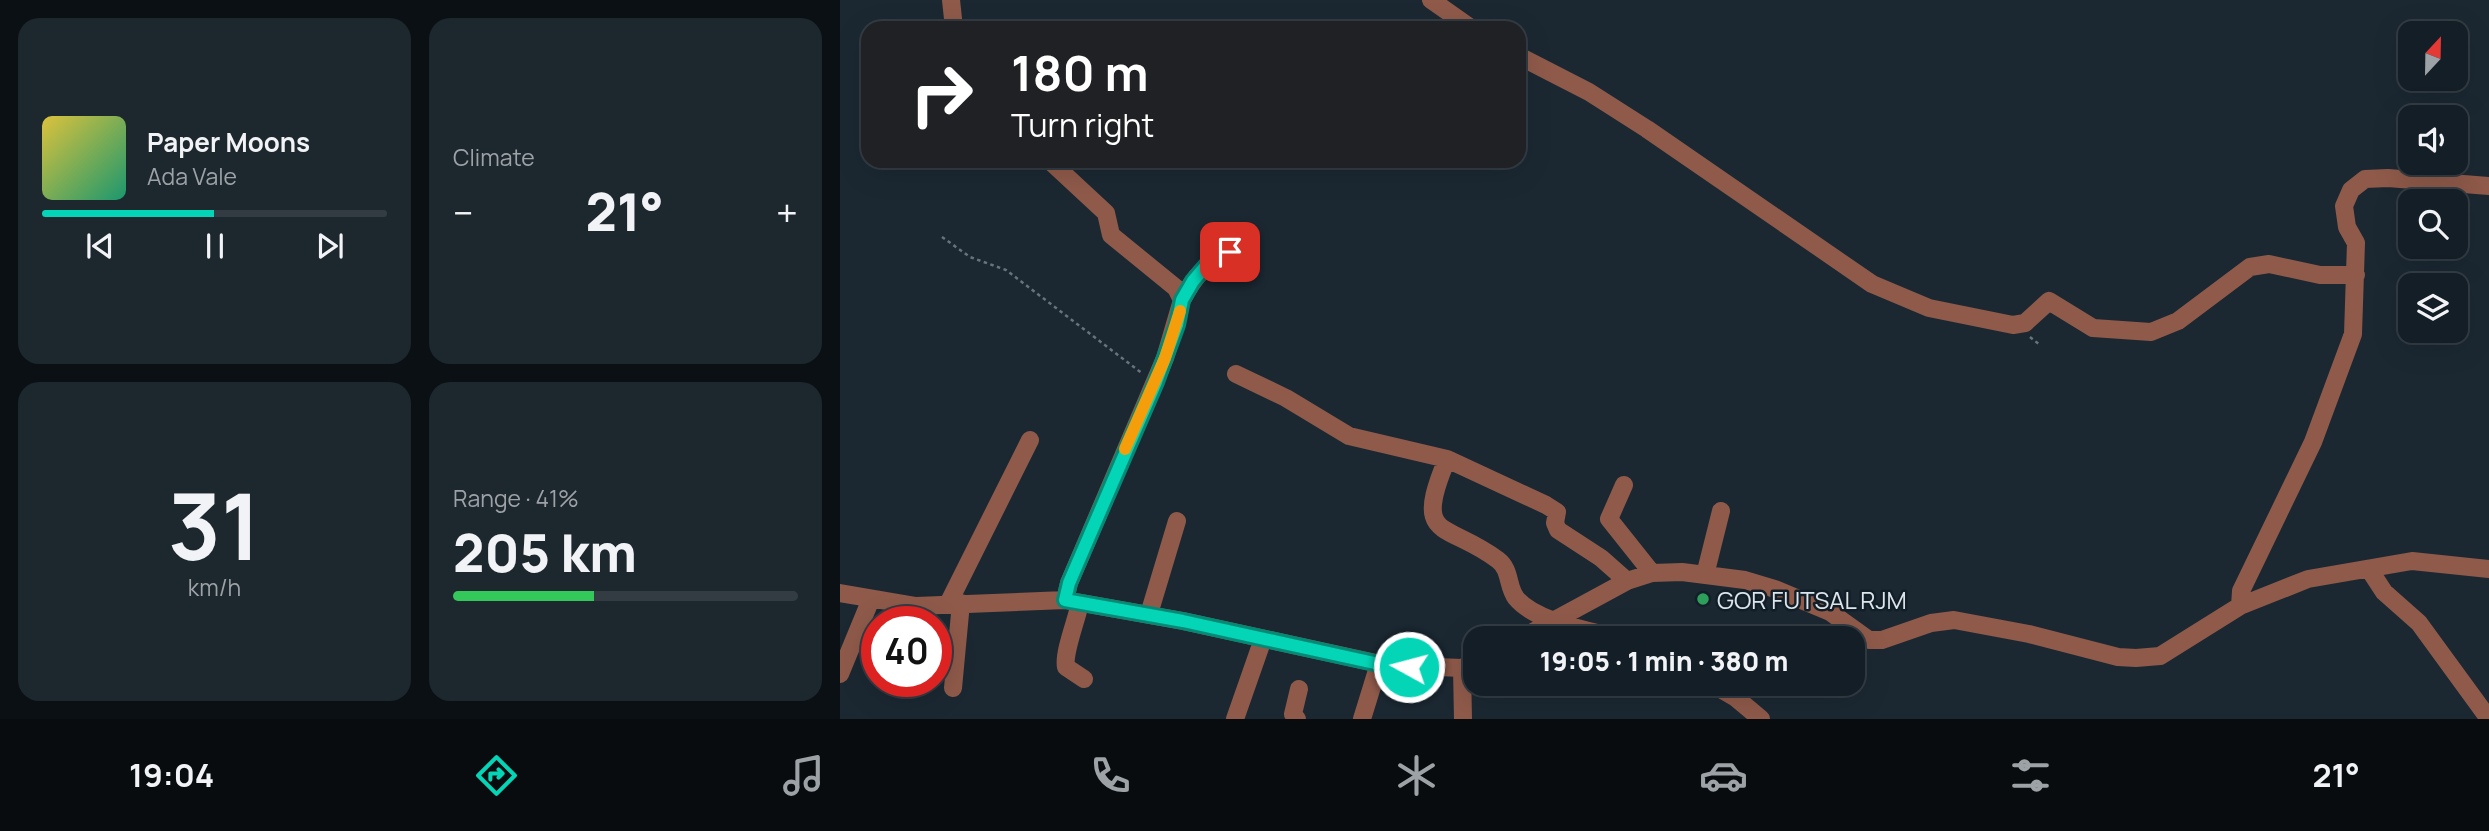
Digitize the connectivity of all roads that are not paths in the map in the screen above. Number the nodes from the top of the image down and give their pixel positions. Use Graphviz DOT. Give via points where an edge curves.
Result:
graph roads {
  1 [pos="951,0"];
  2 [pos="1431,0"];
  3 [pos="953,21"];
  4 [pos="1461,21"];
  5 [pos="1526,60"];
  6 [pos="1058,168"];
  7 [pos="2489,186"];
  8 [pos="1230,252"];
  9 [pos="2356,275"];
  10 [pos="1182,300"];
  11 [pos="1236,374"];
  12 [pos="1030,440"];
  13 [pos="1447,459"];
  14 [pos="1624,485"];
  15 [pos="1721,511"];
  16 [pos="1177,521"];
  17 [pos="2369,569"];
  18 [pos="2489,569"];
  19 [pos="1653,573"];
  20 [pos="1705,575"];
  21 [pos="1627,582"];
  22 [pos="840,593"];
  23 [pos="871,599"];
  24 [pos="1072,601"];
  25 [pos="954,603"];
  26 [pos="2239,606"];
  27 [pos="1149,614"];
  28 [pos="1557,621"];
  29 [pos="1547,626"];
  30 [pos="1575,626"];
  31 [pos="1263,639"];
  32 [pos="1379,664"];
  33 [pos="1463,665"];
  34 [pos="840,674"];
  35 [pos="1084,680"];
  36 [pos="953,688"];
  37 [pos="1299,689"];
  38 [pos="1465,696"];
  39 [pos="1733,696"];
  40 [pos="1235,719"];
  41 [pos="1297,719"];
  42 [pos="1362,719"];
  43 [pos="1463,719"];
  44 [pos="1761,719"];
  45 [pos="2489,719"];
  1 -- 3 [label="street"];
  2 -- 4 [label="street"];
  5 -- 9 [label="street" via="1647,129 1872,284 1929,308 2013,325 2025,323 2049,301 2093,328 2151,332 2178,321 2250,267 2269,264 2320,275"];
  6 -- 10 [label="street" via="1106,213 1111,235 1176,288"];
  7 -- 9 [label="street" via="2416,178 2365,179 2351,190 2344,206 2347,227 2356,243"];
  8 -- 10 [label="street" via="1211,260"];
  9 -- 26 [label="street" via="2353,334 2313,442 2241,591"];
  10 -- 24 [label="street" via="1156,382 1069,583"];
  11 -- 13 [label="street" via="1349,436"];
  12 -- 25 [label="street"];
  13 -- 21 [label="street" via="1557,512 1558,530 1601,558"];
  13 -- 28 [label="street" via="1432,496 1432,512 1439,526 1501,562 1518,600"];
  14 -- 19 [label="street" via="1609,519"];
  15 -- 20 [label="street"];
  16 -- 27 [label="street"];
  17 -- 18 [label="street" via="2412,561"];
  17 -- 26 [label="street" via="2308,579"];
  17 -- 45 [label="street" via="2384,592 2419,623"];
  19 -- 20 [label="street"];
  19 -- 21 [label="street"];
  20 -- 26 [label="street" via="1775,589 1830,612 1869,640 1954,620 2118,657 2160,656"];
  21 -- 28 [label="street"];
  22 -- 23 [label="street"];
  23 -- 25 [label="street" via="916,606"];
  23 -- 34 [label="street"];
  24 -- 25 [label="street"];
  24 -- 27 [label="street"];
  24 -- 35 [label="street" via="1074,633 1064,657 1066,667"];
  25 -- 36 [label="street"];
  27 -- 31 [label="street"];
  28 -- 29 [label="street"];
  28 -- 30 [label="street"];
  31 -- 32 [label="street"];
  31 -- 40 [label="street"];
  32 -- 33 [label="street"];
  32 -- 42 [label="street"];
  37 -- 41 [label="street" via="1293,714"];
  38 -- 43 [label="street"];
  39 -- 44 [label="street"];
}
